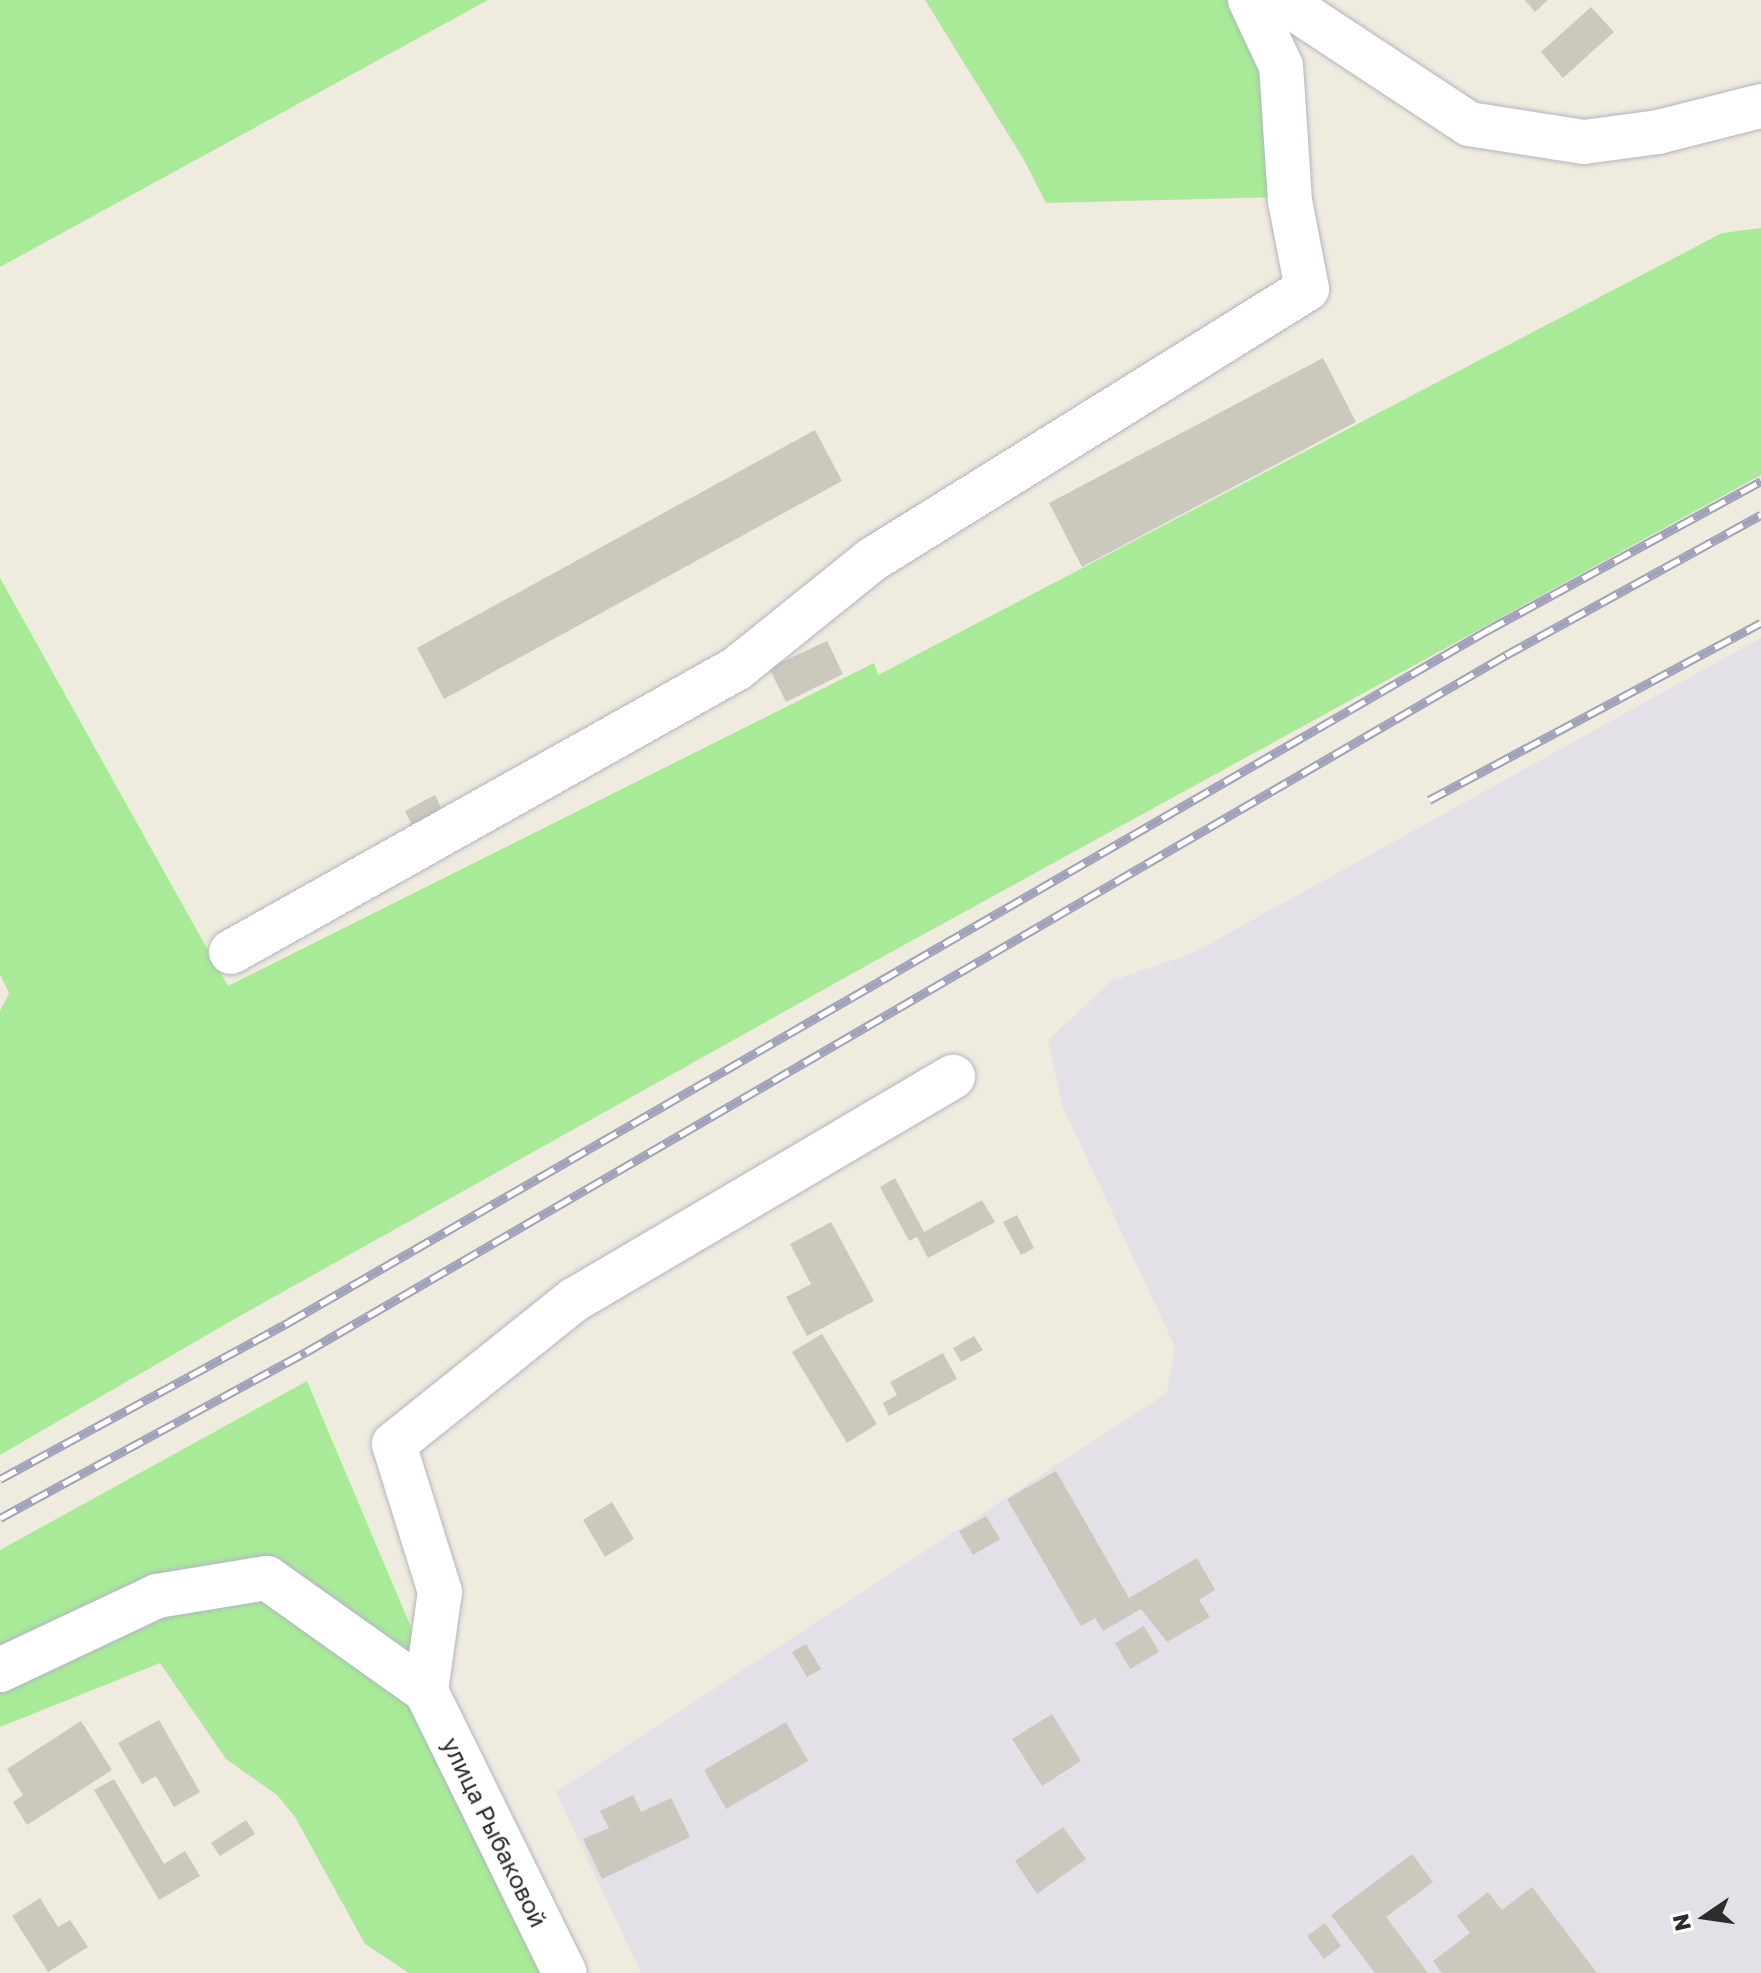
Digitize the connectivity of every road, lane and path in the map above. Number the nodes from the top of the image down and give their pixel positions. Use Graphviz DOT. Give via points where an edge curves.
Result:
graph roads {
  1 [pos="1250,0"];
  2 [pos="1281,0"];
  3 [pos="1761,106"];
  4 [pos="231,952"];
  5 [pos="953,1077"];
  6 [pos="0,1670"];
  7 [pos="426,1691"];
  8 [pos="565,1973"];
  1 -- 4 [label="street" via="1281,66 1290,201 1307,289 873,559 736,669"];
  2 -- 3 [label="street" via="1469,124 1584,142 1658,132"];
  5 -- 7 [label="street" via="574,1300 394,1444 440,1592"];
  6 -- 7 [label="street" via="157,1596 267,1578"];
  7 -- 8 [label="street, улица Рыбаковой"];
}
